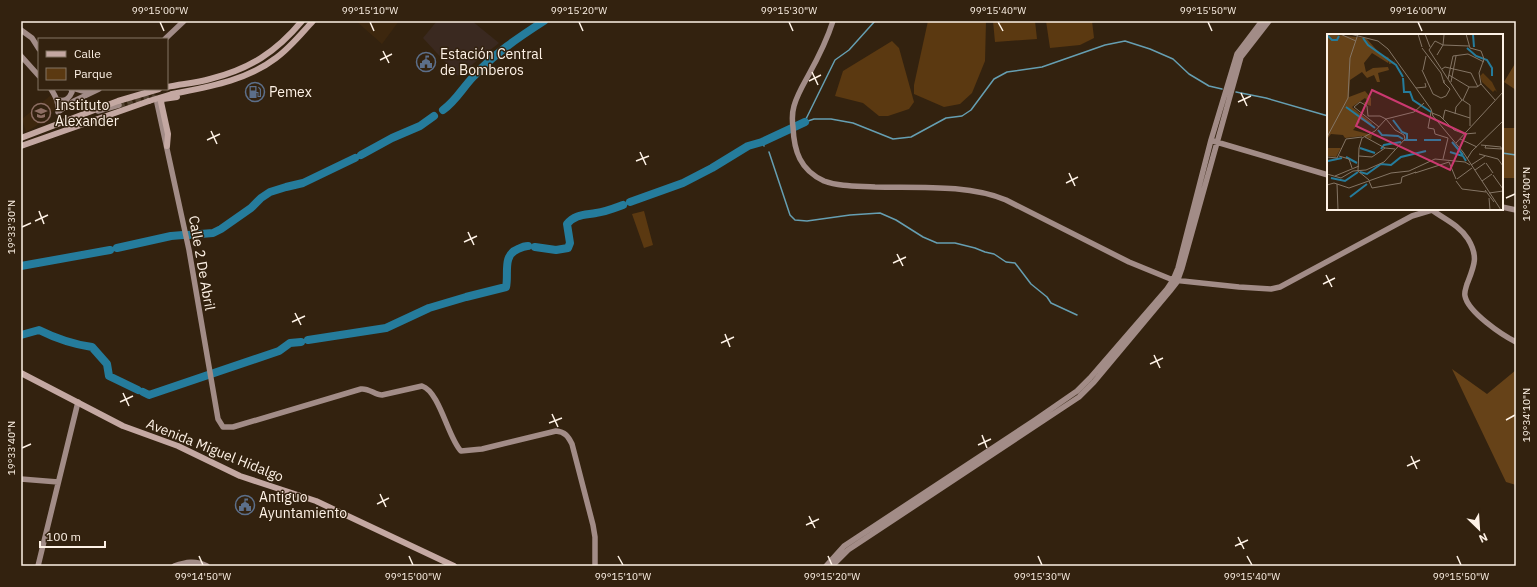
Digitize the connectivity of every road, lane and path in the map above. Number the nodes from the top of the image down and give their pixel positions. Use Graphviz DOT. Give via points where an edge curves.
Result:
graph roads {
  1 [pos="184,21"];
  2 [pos="302,21"];
  3 [pos="312,21"];
  4 [pos="834,21"];
  5 [pos="1262,21"];
  6 [pos="1269,21"];
  7 [pos="21,30"];
  8 [pos="166,38"];
  9 [pos="38,47"];
  10 [pos="21,56"];
  11 [pos="38,75"];
  12 [pos="212,86"];
  13 [pos="168,87"];
  14 [pos="52,90"];
  15 [pos="71,90"];
  16 [pos="80,90"];
  17 [pos="97,90"];
  18 [pos="156,90"];
  19 [pos="58,100"];
  20 [pos="157,103"];
  21 [pos="119,105"];
  22 [pos="77,116"];
  23 [pos="21,138"];
  24 [pos="1214,141"];
  25 [pos="21,146"];
  26 [pos="167,146"];
  27 [pos="1327,175"];
  28 [pos="1503,207"];
  29 [pos="1429,210"];
  30 [pos="1433,210"];
  31 [pos="1516,210"];
  32 [pos="1175,281"];
  33 [pos="1516,342"];
  34 [pos="21,373"];
  35 [pos="78,402"];
  36 [pos="85,406"];
  37 [pos="77,410"];
  38 [pos="21,479"];
  39 [pos="58,482"];
  40 [pos="38,566"];
  41 [pos="174,566"];
  42 [pos="207,566"];
  43 [pos="454,566"];
  44 [pos="596,566"];
  45 [pos="826,566"];
  46 [pos="832,566"];
  1 -- 8 [label="main road"];
  2 -- 13 [label="main road" via="272,51 254,63 210,79"];
  3 -- 12 [label="main road" via="275,59 258,70"];
  4 -- 32 [label="main road" via="794,105 792,119 795,150 811,173 825,181 844,186 986,193 1006,200 1129,262"];
  5 -- 24 [label="main road" via="1237,54"];
  6 -- 24 [label="main road" via="1241,57"];
  7 -- 9 [label="main road" via="32,38"];
  10 -- 11 [label="main road"];
  12 -- 25 [label="main road, bridge" via="149,101"];
  12 -- 26 [label="main road" via="184,96 162,100 168,134"];
  14 -- 19 [label="main road"];
  15 -- 19 [label="main road" via="68,99"];
  16 -- 17 [label="main road"];
  17 -- 19 [label="main road" via="58,112"];
  18 -- 22 [label="main road"];
  20 -- 26 [label="main road, Calle 2 De Abril"];
  21 -- 22 [label="main road"];
  22 -- 23 [label="main road"];
  24 -- 27 [label="main road"];
  24 -- 32 [label="main road"];
  26 -- 44 [label="main road, Calle 2 De Abril" via="189,250 218,419 223,427 233,427 361,389 382,395 422,386 431,393 454,442 461,451 482,449 556,431 563,432 569,436 572,444 593,525"];
  28 -- 31 [label="main road"];
  29 -- 32 [label="main road" via="1412,216 1280,287 1239,288"];
  30 -- 33 [label="main road" via="1463,232 1472,246 1475,262 1465,291 1468,304 1491,326"];
  32 -- 45 [label="main road" via="1077,391 844,546"];
  32 -- 46 [label="main road" via="1111,362 1079,396 848,550"];
  34 -- 35 [label="main road, Avenida Miguel Hidalgo"];
  35 -- 36 [label="main road, Avenida Miguel Hidalgo"];
  35 -- 37 [label="main road"];
  36 -- 37 [label="main road"];
  36 -- 43 [label="main road, Avenida Miguel Hidalgo" via="123,426 178,446 240,476 316,500"];
  37 -- 39 [label="main road"];
  38 -- 39 [label="main road"];
  39 -- 40 [label="main road"];
  41 -- 42 [label="main road" via="197,562"];
}
